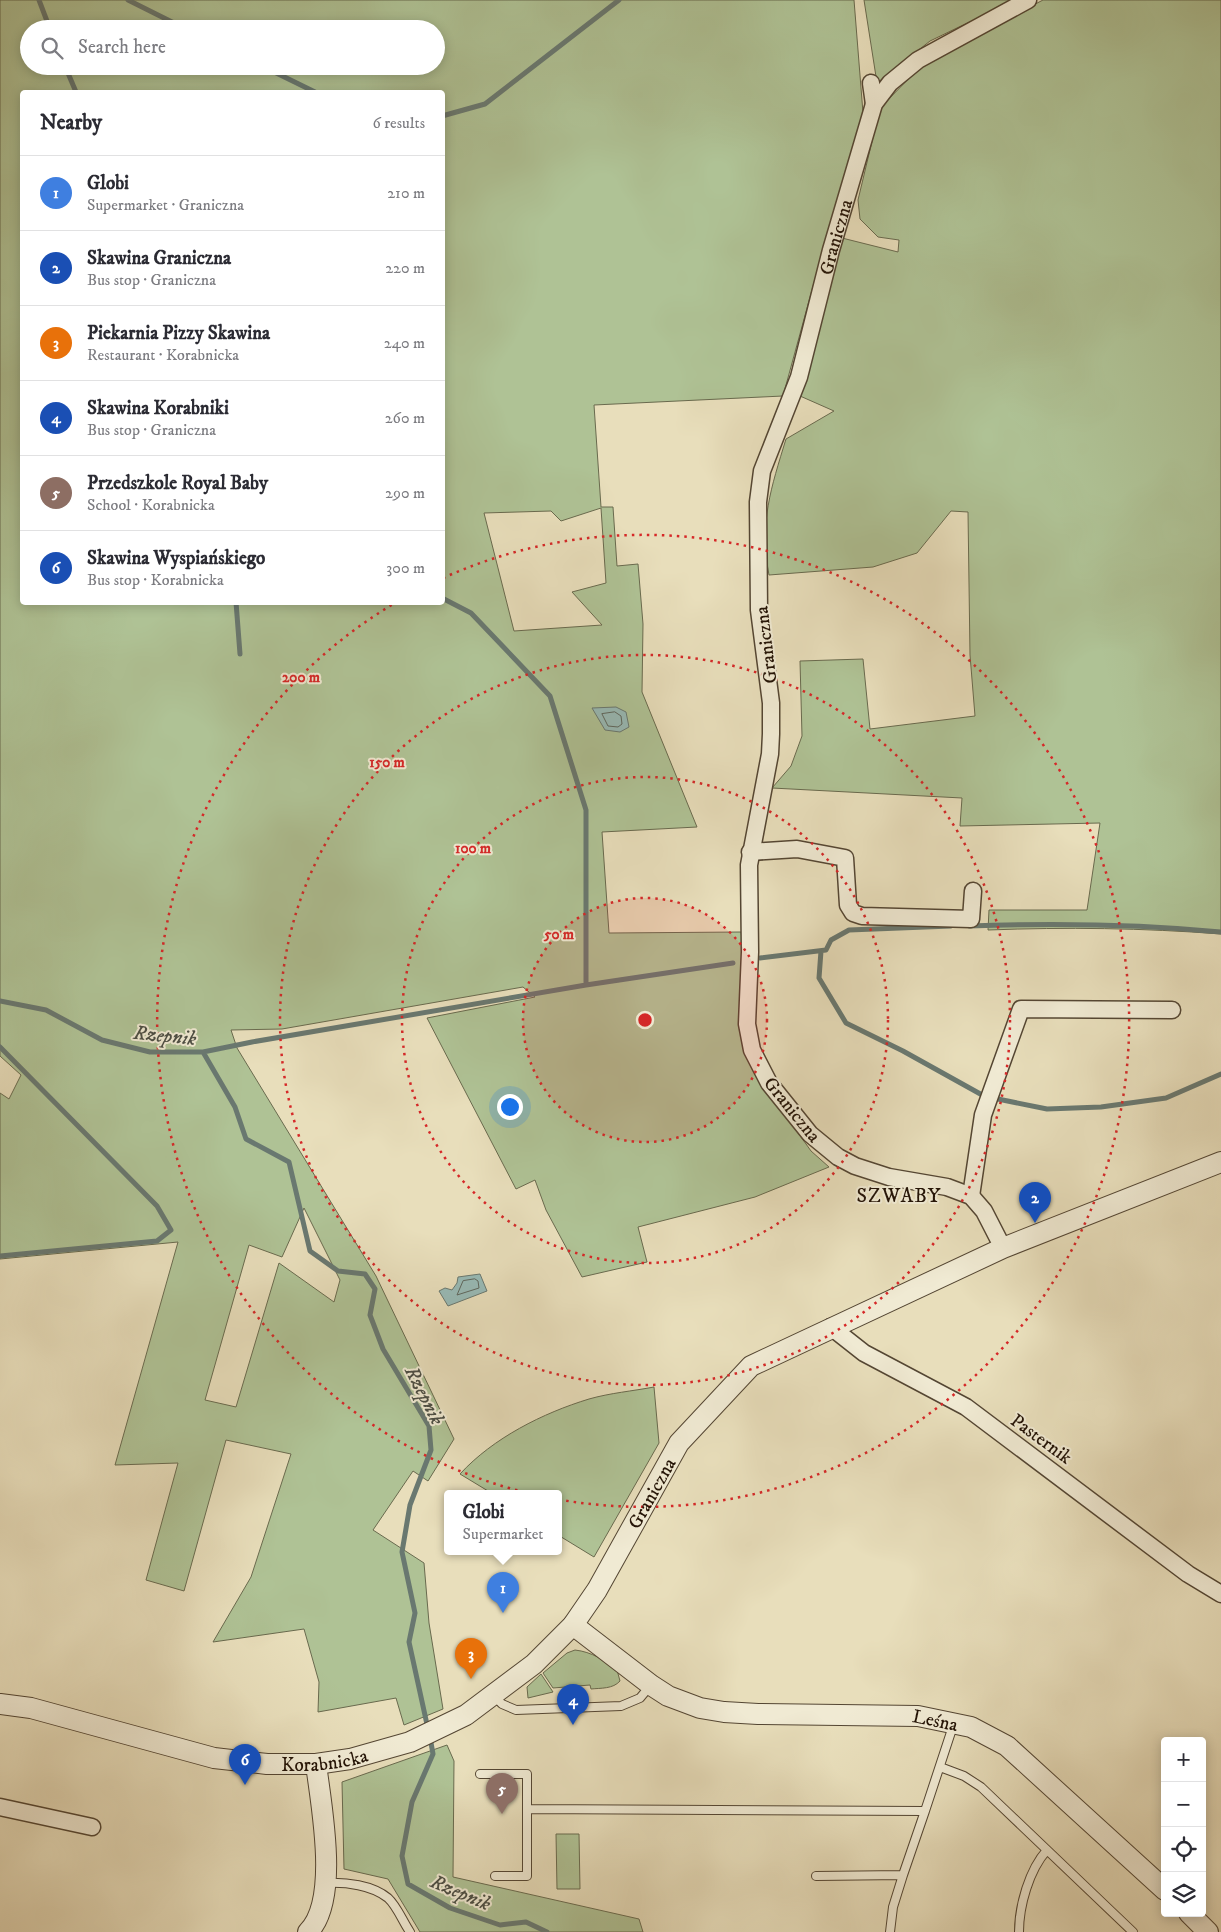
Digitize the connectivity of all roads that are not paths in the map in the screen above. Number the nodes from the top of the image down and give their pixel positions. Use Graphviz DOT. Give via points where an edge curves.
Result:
graph roads {
  1 [pos="1028,0"];
  2 [pos="871,83"];
  3 [pos="874,104"];
  4 [pos="750,852"];
  5 [pos="973,891"];
  6 [pos="1172,1010"];
  7 [pos="1221,1162"];
  8 [pos="971,1196"];
  9 [pos="1003,1248"];
  10 [pos="831,1327"];
  11 [pos="1221,1594"];
  12 [pos="573,1624"];
  13 [pos="651,1685"];
  14 [pos="493,1695"];
  15 [pos="0,1704"];
  16 [pos="954,1723"];
  17 [pos="316,1764"];
  18 [pos="940,1767"];
  19 [pos="480,1774"];
  20 [pos="0,1807"];
  21 [pos="527,1809"];
  22 [pos="925,1811"];
  23 [pos="92,1827"];
  24 [pos="1047,1850"];
  25 [pos="903,1875"];
  26 [pos="495,1876"];
  27 [pos="816,1876"];
  28 [pos="326,1883"];
  29 [pos="1161,1886"];
  30 [pos="1193,1917"];
  31 [pos="308,1932"];
  32 [pos="410,1932"];
  33 [pos="890,1932"];
  34 [pos="1019,1932"];
  35 [pos="1133,1932"];
  36 [pos="1208,1932"];
  1 -- 3 [label="street, Graniczna" via="918,60 890,84"];
  2 -- 3 [label="street"];
  3 -- 4 [label="street, Graniczna" via="831,250 799,378 762,470 758,502 759,610 771,703 771,734 770,754"];
  4 -- 5 [label="street" via="797,849 844,858 848,905 853,913 862,916 971,919"];
  4 -- 8 [label="street, Graniczna" via="747,1024 752,1050 769,1083 810,1134 838,1157 889,1176 947,1187"];
  6 -- 8 [label="street" via="1021,1009 983,1115"];
  7 -- 9 [label="street, Graniczna"];
  8 -- 9 [label="street" via="984,1211"];
  9 -- 10 [label="street, Graniczna"];
  10 -- 11 [label="street, Pasternik" via="864,1353 966,1407 1188,1574"];
  10 -- 12 [label="street, Graniczna" via="750,1366 679,1443 597,1590"];
  12 -- 13 [label="street, Leśna"];
  12 -- 14 [label="street, Graniczna" via="534,1664"];
  13 -- 14 [label="lane" via="640,1698 621,1706 516,1710 502,1704"];
  13 -- 16 [label="street, Leśna" via="682,1702 724,1712 918,1716"];
  14 -- 17 [label="street, Korabnicka" via="453,1722 410,1742 350,1759"];
  15 -- 17 [label="street, Korabnicka" via="32,1708 214,1758 258,1764"];
  16 -- 18 [label="lane"];
  16 -- 29 [label="street, Leśna" via="971,1727 1007,1746"];
  17 -- 28 [label="street" via="324,1826"];
  18 -- 22 [label="lane"];
  18 -- 24 [label="lane" via="981,1787"];
  19 -- 21 [label="lane" via="527,1774"];
  20 -- 23 [label="street"];
  21 -- 22 [label="lane"];
  21 -- 26 [label="lane" via="527,1876"];
  22 -- 25 [label="lane"];
  24 -- 34 [label="lane" via="1036,1866 1020,1911"];
  24 -- 35 [label="lane"];
  25 -- 27 [label="lane"];
  25 -- 33 [label="lane" via="893,1907"];
  28 -- 31 [label="street" via="322,1906"];
  28 -- 32 [label="lane" via="345,1882 371,1889 388,1898"];
  30 -- 36 [label="street"];
}
